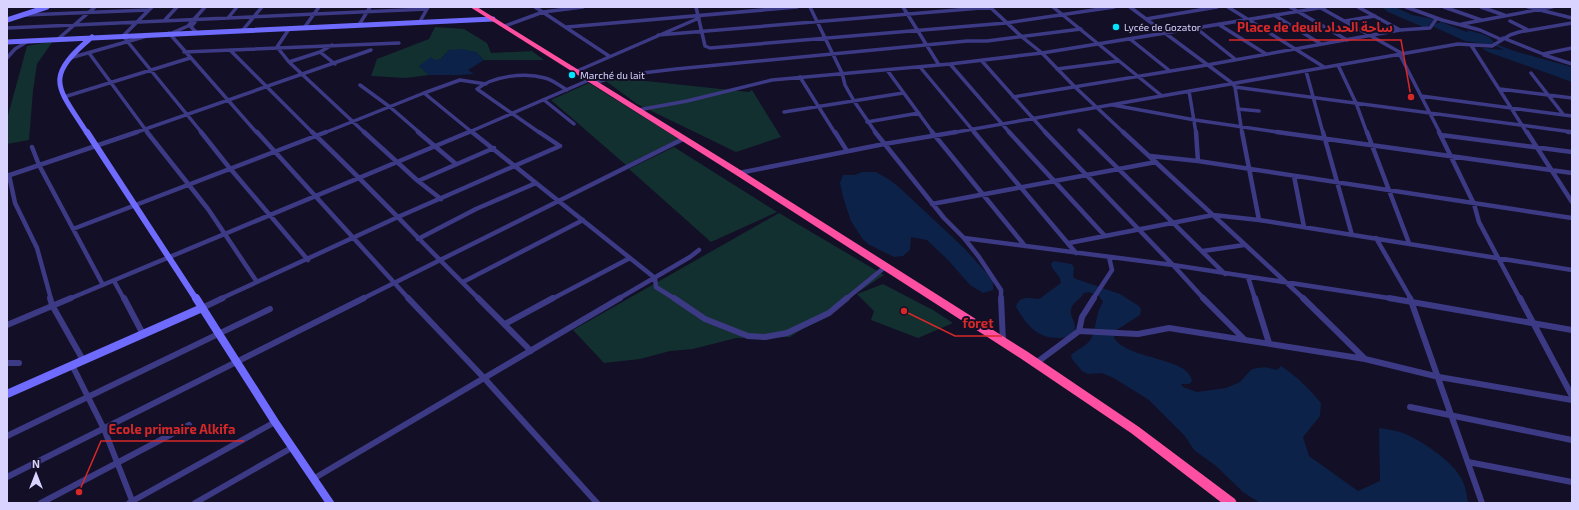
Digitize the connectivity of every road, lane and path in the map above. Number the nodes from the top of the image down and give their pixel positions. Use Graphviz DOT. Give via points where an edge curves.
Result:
graph roads {
  1 [pos="47,7"];
  2 [pos="95,7"];
  3 [pos="177,7"];
  4 [pos="205,7"];
  5 [pos="209,7"];
  6 [pos="237,7"];
  7 [pos="262,7"];
  8 [pos="319,7"];
  9 [pos="344,7"];
  10 [pos="370,7"];
  11 [pos="473,7"];
  12 [pos="535,7"];
  13 [pos="583,7"];
  14 [pos="696,7"];
  15 [pos="798,7"];
  16 [pos="810,7"];
  17 [pos="903,7"];
  18 [pos="991,7"];
  19 [pos="1053,7"];
  20 [pos="1114,7"];
  21 [pos="1130,7"];
  22 [pos="1217,7"];
  23 [pos="1228,7"];
  24 [pos="1290,7"];
  25 [pos="1325,7"];
  26 [pos="1358,7"];
  27 [pos="1406,7"];
  28 [pos="1444,7"];
  29 [pos="1481,7"];
  30 [pos="1528,7"];
  31 [pos="1552,7"];
  32 [pos="428,8"];
  33 [pos="1321,8"];
  34 [pos="38,9"];
  35 [pos="151,9"];
  36 [pos="1538,10"];
  37 [pos="1297,11"];
  38 [pos="368,12"];
  39 [pos="543,12"];
  40 [pos="88,13"];
  41 [pos="341,13"];
  42 [pos="906,13"];
  43 [pos="314,14"];
  44 [pos="1063,14"];
  45 [pos="24,15"];
  46 [pos="1274,15"];
  47 [pos="698,16"];
  48 [pos="1375,16"];
  49 [pos="1506,16"];
  50 [pos="254,17"];
  51 [pos="228,18"];
  52 [pos="492,18"];
  53 [pos="1437,18"];
  54 [pos="1572,18"];
  55 [pos="1146,19"];
  56 [pos="1248,19"];
  57 [pos="7,20"];
  58 [pos="164,20"];
  59 [pos="196,20"];
  60 [pos="1482,20"];
  61 [pos="1345,21"];
  62 [pos="1510,21"];
  63 [pos="137,22"];
  64 [pos="420,22"];
  65 [pos="817,22"];
  66 [pos="1006,23"];
  67 [pos="1572,23"];
  68 [pos="75,24"];
  69 [pos="1218,24"];
  70 [pos="360,25"];
  71 [pos="1458,25"];
  72 [pos="505,26"];
  73 [pos="567,26"];
  74 [pos="305,27"];
  75 [pos="7,28"];
  76 [pos="1196,28"];
  77 [pos="289,29"];
  78 [pos="1081,29"];
  79 [pos="243,30"];
  80 [pos="918,30"];
  81 [pos="1400,30"];
  82 [pos="1528,30"];
  83 [pos="702,31"];
  84 [pos="196,32"];
  85 [pos="170,33"];
  86 [pos="1166,33"];
  87 [pos="151,35"];
  88 [pos="658,35"];
  89 [pos="123,36"];
  90 [pos="1371,36"];
  91 [pos="91,37"];
  92 [pos="825,38"];
  93 [pos="1022,38"];
  94 [pos="59,39"];
  95 [pos="1130,39"];
  96 [pos="30,40"];
  97 [pos="1347,40"];
  98 [pos="1500,40"];
  99 [pos="7,41"];
  100 [pos="126,42"];
  101 [pos="399,42"];
  102 [pos="333,44"];
  103 [pos="1098,44"];
  104 [pos="1321,44"];
  105 [pos="928,45"];
  106 [pos="1471,45"];
  107 [pos="277,47"];
  108 [pos="1572,48"];
  109 [pos="1294,49"];
  110 [pos="230,50"];
  111 [pos="371,50"];
  112 [pos="1564,50"];
  113 [pos="184,52"];
  114 [pos="320,52"];
  115 [pos="89,53"];
  116 [pos="1042,53"];
  117 [pos="1572,53"];
  118 [pos="833,54"];
  119 [pos="1266,54"];
  120 [pos="1543,54"];
  121 [pos="1401,55"];
  122 [pos="610,56"];
  123 [pos="7,58"];
  124 [pos="70,58"];
  125 [pos="190,58"];
  126 [pos="1235,58"];
  127 [pos="981,60"];
  128 [pos="1119,61"];
  129 [pos="289,62"];
  130 [pos="335,64"];
  131 [pos="950,64"];
  132 [pos="1572,64"];
  133 [pos="939,65"];
  134 [pos="1207,65"];
  135 [pos="1338,65"];
  136 [pos="920,67"];
  137 [pos="1057,68"];
  138 [pos="1324,68"];
  139 [pos="150,70"];
  140 [pos="887,70"];
  141 [pos="577,71"];
  142 [pos="1170,71"];
  143 [pos="1306,71"];
  144 [pos="842,73"];
  145 [pos="1531,73"];
  146 [pos="303,74"];
  147 [pos="1138,76"];
  148 [pos="800,77"];
  149 [pos="592,81"];
  150 [pos="111,82"];
  151 [pos="486,84"];
  152 [pos="360,85"];
  153 [pos="1234,85"];
  154 [pos="266,87"];
  155 [pos="1075,87"];
  156 [pos="1500,89"];
  157 [pos="567,90"];
  158 [pos="1190,91"];
  159 [pos="424,93"];
  160 [pos="903,93"];
  161 [pos="1548,95"];
  162 [pos="1162,96"];
  163 [pos="1421,96"];
  164 [pos="64,97"];
  165 [pos="1013,97"];
  166 [pos="1313,98"];
  167 [pos="1572,98"];
  168 [pos="228,100"];
  169 [pos="544,100"];
  170 [pos="854,101"];
  171 [pos="1356,103"];
  172 [pos="1110,105"];
  173 [pos="390,107"];
  174 [pos="818,107"];
  175 [pos="1097,107"];
  176 [pos="1512,107"];
  177 [pos="1238,109"];
  178 [pos="638,110"];
  179 [pos="1259,111"];
  180 [pos="784,112"];
  181 [pos="919,113"];
  182 [pos="187,114"];
  183 [pos="514,114"];
  184 [pos="1430,114"];
  185 [pos="1562,114"];
  186 [pos="1572,116"];
  187 [pos="1032,118"];
  188 [pos="1195,120"];
  189 [pos="353,121"];
  190 [pos="868,122"];
  191 [pos="574,124"];
  192 [pos="1002,124"];
  193 [pos="1241,126"];
  194 [pos="1524,126"];
  195 [pos="145,129"];
  196 [pos="971,129"];
  197 [pos="1079,130"];
  198 [pos="471,131"];
  199 [pos="1572,132"];
  200 [pos="1442,135"];
  201 [pos="316,136"];
  202 [pos="937,136"];
  203 [pos="1325,138"];
  204 [pos="683,139"];
  205 [pos="884,144"];
  206 [pos="1371,145"];
  207 [pos="95,146"];
  208 [pos="434,146"];
  209 [pos="32,147"];
  210 [pos="494,148"];
  211 [pos="1538,148"];
  212 [pos="847,151"];
  213 [pos="274,152"];
  214 [pos="1572,152"];
  215 [pos="1150,156"];
  216 [pos="1452,156"];
  217 [pos="397,161"];
  218 [pos="1198,161"];
  219 [pos="1156,162"];
  220 [pos="456,164"];
  221 [pos="39,165"];
  222 [pos="516,166"];
  223 [pos="231,169"];
  224 [pos="1120,169"];
  225 [pos="1249,169"];
  226 [pos="1553,171"];
  227 [pos="739,173"];
  228 [pos="1572,173"];
  229 [pos="1087,175"];
  230 [pos="8,176"];
  231 [pos="1294,176"];
  232 [pos="359,177"];
  233 [pos="418,181"];
  234 [pos="1055,181"];
  235 [pos="1337,182"];
  236 [pos="536,183"];
  237 [pos="189,185"];
  238 [pos="1022,188"];
  239 [pos="1388,190"];
  240 [pos="982,195"];
  241 [pos="1570,196"];
  242 [pos="316,197"];
  243 [pos="441,199"];
  244 [pos="560,202"];
  245 [pos="1572,202"];
  246 [pos="932,204"];
  247 [pos="1474,204"];
  248 [pos="134,205"];
  249 [pos="271,215"];
  250 [pos="1213,215"];
  251 [pos="398,217"];
  252 [pos="1572,218"];
  253 [pos="583,220"];
  254 [pos="1259,220"];
  255 [pos="1175,222"];
  256 [pos="1304,227"];
  257 [pos="73,229"];
  258 [pos="1140,230"];
  259 [pos="225,234"];
  260 [pos="1352,234"];
  261 [pos="1105,236"];
  262 [pos="354,238"];
  263 [pos="964,238"];
  264 [pos="1376,238"];
  265 [pos="418,239"];
  266 [pos="1069,243"];
  267 [pos="1409,243"];
  268 [pos="1244,245"];
  269 [pos="1025,246"];
  270 [pos="699,250"];
  271 [pos="1203,251"];
  272 [pos="1076,253"];
  273 [pos="1109,257"];
  274 [pos="169,258"];
  275 [pos="630,258"];
  276 [pos="1498,258"];
  277 [pos="308,260"];
  278 [pos="440,261"];
  279 [pos="1174,265"];
  280 [pos="885,267"];
  281 [pos="1572,270"];
  282 [pos="1226,274"];
  283 [pos="1248,277"];
  284 [pos="654,278"];
  285 [pos="114,280"];
  286 [pos="258,282"];
  287 [pos="463,282"];
  288 [pos="394,284"];
  289 [pos="1287,284"];
  290 [pos="103,285"];
  291 [pos="1413,303"];
  292 [pos="52,305"];
  293 [pos="202,308"];
  294 [pos="270,309"];
  295 [pos="7,324"];
  296 [pos="505,324"];
  297 [pos="1533,324"];
  298 [pos="1572,330"];
  299 [pos="1079,331"];
  300 [pos="143,334"];
  301 [pos="219,334"];
  302 [pos="1244,339"];
  303 [pos="1003,342"];
  304 [pos="1269,343"];
  305 [pos="531,351"];
  306 [pos="1364,358"];
  307 [pos="83,360"];
  308 [pos="19,362"];
  309 [pos="237,362"];
  310 [pos="7,363"];
  311 [pos="1036,363"];
  312 [pos="72,365"];
  313 [pos="1439,377"];
  314 [pos="485,379"];
  315 [pos="7,394"];
  316 [pos="1572,396"];
  317 [pos="89,397"];
  318 [pos="1572,400"];
  319 [pos="1410,407"];
  320 [pos="1452,416"];
  321 [pos="275,422"];
  322 [pos="189,425"];
  323 [pos="104,429"];
  324 [pos="7,436"];
  325 [pos="1572,440"];
  326 [pos="293,447"];
  327 [pos="1468,462"];
  328 [pos="118,463"];
  329 [pos="7,477"];
  330 [pos="313,479"];
  331 [pos="1572,482"];
  332 [pos="132,502"];
  333 [pos="41,503"];
  334 [pos="194,503"];
  335 [pos="330,503"];
  336 [pos="597,503"];
  337 [pos="1230,503"];
  338 [pos="1482,503"];
  1 -- 34 [label="street"];
  2 -- 40 [label="street"];
  3 -- 58 [label="street"];
  4 -- 59 [label="street"];
  5 -- 59 [label="street"];
  6 -- 51 [label="street"];
  7 -- 50 [label="street"];
  8 -- 43 [label="street"];
  9 -- 41 [label="street"];
  10 -- 38 [label="street"];
  11 -- 52 [label="highway"];
  12 -- 39 [label="street"];
  13 -- 39 [label="street"];
  14 -- 47 [label="street"];
  15 -- 47 [label="street"];
  16 -- 65 [label="street"];
  17 -- 42 [label="street"];
  18 -- 42 [label="street"];
  18 -- 66 [label="street"];
  19 -- 44 [label="street"];
  20 -- 44 [label="street"];
  21 -- 55 [label="street"];
  22 -- 55 [label="street"];
  23 -- 56 [label="street"];
  24 -- 37 [label="street"];
  25 -- 33 [label="street"];
  26 -- 48 [label="street"];
  27 -- 53 [label="street"];
  28 -- 60 [label="street"];
  29 -- 49 [label="street"];
  30 -- 36 [label="street"];
  31 -- 36 [label="street"];
  32 -- 38 [label="street"];
  32 -- 64 [label="street"];
  33 -- 37 [label="street"];
  33 -- 61 [label="street"];
  34 -- 45 [label="street"];
  35 -- 40 [label="street"];
  35 -- 63 [label="street"];
  36 -- 49 [label="street"];
  36 -- 54 [label="street"];
  37 -- 46 [label="street"];
  37 -- 97 [label="street"];
  38 -- 41 [label="street"];
  38 -- 70 [label="street"];
  39 -- 72 [label="street"];
  39 -- 73 [label="street"];
  40 -- 45 [label="street"];
  40 -- 68 [label="street"];
  41 -- 43 [label="street"];
  42 -- 65 [label="street"];
  42 -- 80 [label="street"];
  43 -- 50 [label="street"];
  43 -- 74 [label="street"];
  44 -- 66 [label="street"];
  44 -- 78 [label="street"];
  45 -- 57 [label="street"];
  46 -- 56 [label="street"];
  46 -- 104 [label="street"];
  47 -- 73 [label="street"];
  47 -- 83 [label="street"];
  47 -- 88 [label="street"];
  48 -- 61 [label="street"];
  48 -- 81 [label="street"];
  49 -- 60 [label="street"];
  50 -- 51 [label="street"];
  50 -- 79 [label="street"];
  51 -- 59 [label="street"];
  52 -- 64 [label="street"];
  52 -- 72 [label="highway"];
  53 -- 71 [label="street"];
  53 -- 81 [label="street" via="1430,28"];
  55 -- 86 [label="street"];
  56 -- 69 [label="street"];
  56 -- 109 [label="street"];
  58 -- 59 [label="street"];
  58 -- 63 [label="street"];
  59 -- 84 [label="street" via="191,26"];
  59 -- 85 [label="street"];
  60 -- 71 [label="street"];
  61 -- 90 [label="street"];
  62 -- 82 [label="street"];
  63 -- 68 [label="street"];
  63 -- 89 [label="street"];
  64 -- 70 [label="street"];
  65 -- 83 [label="street"];
  65 -- 92 [label="street"];
  66 -- 80 [label="street"];
  66 -- 93 [label="street"];
  67 -- 82 [label="street"];
  68 -- 75 [label="street"];
  68 -- 94 [label="street"];
  69 -- 76 [label="street"];
  69 -- 119 [label="street"];
  70 -- 74 [label="street"];
  71 -- 98 [label="street" via="1480,30"];
  72 -- 141 [label="highway"];
  73 -- 122 [label="street"];
  74 -- 77 [label="street"];
  74 -- 79 [label="street"];
  76 -- 86 [label="street"];
  76 -- 126 [label="street"];
  77 -- 79 [label="street"];
  77 -- 107 [label="street"];
  78 -- 93 [label="street"];
  78 -- 103 [label="street"];
  79 -- 84 [label="street"];
  79 -- 85 [label="street"];
  80 -- 92 [label="street"];
  80 -- 105 [label="street"];
  81 -- 90 [label="street"];
  82 -- 98 [label="street" via="1510,34"];
  83 -- 88 [label="street"];
  83 -- 92 [label="street" via="705,46 710,48"];
  84 -- 85 [label="street"];
  85 -- 87 [label="street"];
  85 -- 89 [label="street"];
  85 -- 113 [label="street"];
  86 -- 95 [label="street"];
  86 -- 134 [label="street"];
  87 -- 89 [label="street"];
  87 -- 100 [label="street"];
  88 -- 122 [label="street"];
  89 -- 91 [label="street"];
  89 -- 100 [label="street"];
  90 -- 97 [label="street"];
  90 -- 121 [label="street"];
  91 -- 94 [label="street"];
  91 -- 124 [label="street"];
  92 -- 118 [label="street"];
  93 -- 105 [label="street"];
  93 -- 116 [label="street"];
  94 -- 96 [label="street"];
  95 -- 103 [label="street"];
  95 -- 142 [label="street"];
  96 -- 99 [label="street"];
  96 -- 123 [label="street" via="15,49"];
  97 -- 104 [label="street"];
  98 -- 106 [label="street" via="1492,46"];
  98 -- 120 [label="street"];
  100 -- 115 [label="street"];
  100 -- 139 [label="street"];
  101 -- 102 [label="street"];
  102 -- 107 [label="street"];
  102 -- 114 [label="street"];
  103 -- 116 [label="street"];
  103 -- 128 [label="street"];
  104 -- 109 [label="street"];
  105 -- 118 [label="street"];
  105 -- 133 [label="street"];
  106 -- 121 [label="street" via="1458,44"];
  106 -- 156 [label="street"];
  107 -- 110 [label="street"];
  107 -- 129 [label="street"];
  108 -- 112 [label="street"];
  109 -- 119 [label="street"];
  109 -- 138 [label="street"];
  110 -- 113 [label="street"];
  110 -- 154 [label="street"];
  111 -- 130 [label="street"];
  112 -- 117 [label="street"];
  112 -- 120 [label="street"];
  113 -- 125 [label="street"];
  114 -- 129 [label="street"];
  114 -- 130 [label="street"];
  115 -- 124 [label="street"];
  115 -- 150 [label="street"];
  116 -- 127 [label="street"];
  116 -- 137 [label="street"];
  118 -- 144 [label="street"];
  118 -- 149 [label="street" via="634,73"];
  119 -- 126 [label="street"];
  120 -- 132 [label="street"];
  121 -- 135 [label="street"];
  121 -- 163 [label="street"];
  122 -- 141 [label="street"];
  124 -- 164 [label="street" via="62,70 59,81"];
  125 -- 139 [label="street"];
  125 -- 168 [label="street"];
  126 -- 134 [label="street"];
  127 -- 131 [label="street"];
  127 -- 165 [label="street"];
  128 -- 137 [label="street"];
  128 -- 147 [label="street"];
  129 -- 146 [label="street"];
  130 -- 146 [label="street"];
  131 -- 133 [label="street"];
  131 -- 192 [label="street"];
  133 -- 136 [label="street"];
  134 -- 142 [label="street"];
  134 -- 153 [label="street"];
  135 -- 138 [label="street"];
  135 -- 171 [label="street"];
  136 -- 140 [label="street"];
  136 -- 196 [label="street"];
  137 -- 155 [label="street"];
  138 -- 143 [label="street"];
  139 -- 150 [label="street"];
  139 -- 182 [label="street"];
  140 -- 144 [label="street"];
  140 -- 160 [label="street"];
  141 -- 149 [label="highway"];
  142 -- 147 [label="street"];
  143 -- 153 [label="street"];
  143 -- 166 [label="street"];
  144 -- 148 [label="street"];
  144 -- 170 [label="street"];
  145 -- 161 [label="street"];
  146 -- 154 [label="street"];
  146 -- 189 [label="street"];
  147 -- 155 [label="street"];
  147 -- 162 [label="street"];
  148 -- 174 [label="street"];
  148 -- 178 [label="street" via="772,80"];
  149 -- 157 [label="street"];
  149 -- 178 [label="highway"];
  150 -- 164 [label="street"];
  150 -- 195 [label="street"];
  151 -- 157 [label="street" via="514,77 532,76 546,78"];
  151 -- 159 [label="street" via="460,80"];
  151 -- 183 [label="street" via="477,90"];
  152 -- 173 [label="street"];
  153 -- 158 [label="street"];
  153 -- 166 [label="street"];
  153 -- 177 [label="street"];
  154 -- 168 [label="street"];
  154 -- 201 [label="street"];
  155 -- 165 [label="street"];
  155 -- 175 [label="street"];
  156 -- 161 [label="street"];
  156 -- 176 [label="street"];
  157 -- 169 [label="street"];
  158 -- 162 [label="street"];
  158 -- 188 [label="street"];
  159 -- 173 [label="street"];
  159 -- 198 [label="street"];
  160 -- 170 [label="street"];
  160 -- 181 [label="street"];
  161 -- 167 [label="street"];
  161 -- 185 [label="street"];
  162 -- 172 [label="street"];
  163 -- 176 [label="street"];
  163 -- 184 [label="street"];
  164 -- 207 [label="street"];
  165 -- 187 [label="street"];
  166 -- 171 [label="street"];
  166 -- 203 [label="street"];
  168 -- 182 [label="street"];
  168 -- 213 [label="street"];
  169 -- 183 [label="street"];
  169 -- 191 [label="street"];
  170 -- 174 [label="street"];
  170 -- 190 [label="street"];
  171 -- 184 [label="street"];
  171 -- 206 [label="street"];
  172 -- 175 [label="street"];
  172 -- 188 [label="street"];
  173 -- 189 [label="street"];
  173 -- 208 [label="street"];
  174 -- 180 [label="street"];
  174 -- 212 [label="street"];
  175 -- 187 [label="street"];
  175 -- 215 [label="street"];
  176 -- 185 [label="street"];
  176 -- 194 [label="street"];
  177 -- 179 [label="street"];
  177 -- 193 [label="street"];
  178 -- 204 [label="highway"];
  181 -- 190 [label="street"];
  181 -- 202 [label="street"];
  182 -- 195 [label="street"];
  182 -- 223 [label="street"];
  183 -- 198 [label="street"];
  183 -- 222 [label="street" via="560,146"];
  184 -- 194 [label="street"];
  184 -- 200 [label="street"];
  185 -- 186 [label="street"];
  187 -- 192 [label="street"];
  187 -- 229 [label="street"];
  188 -- 193 [label="street"];
  188 -- 218 [label="street"];
  189 -- 201 [label="street"];
  189 -- 217 [label="street"];
  190 -- 205 [label="street"];
  192 -- 196 [label="street"];
  192 -- 234 [label="street"];
  193 -- 203 [label="street"];
  193 -- 225 [label="street"];
  194 -- 199 [label="street"];
  194 -- 211 [label="street"];
  195 -- 207 [label="street"];
  195 -- 237 [label="street"];
  196 -- 202 [label="street"];
  196 -- 238 [label="street"];
  197 -- 224 [label="street"];
  198 -- 208 [label="street"];
  198 -- 210 [label="street"];
  200 -- 211 [label="street"];
  200 -- 216 [label="street"];
  201 -- 213 [label="street"];
  201 -- 232 [label="street"];
  202 -- 205 [label="street"];
  202 -- 240 [label="street"];
  203 -- 206 [label="street"];
  203 -- 235 [label="street"];
  204 -- 227 [label="highway"];
  204 -- 244 [label="street"];
  205 -- 212 [label="street"];
  205 -- 246 [label="street"];
  206 -- 216 [label="street"];
  206 -- 239 [label="street"];
  207 -- 221 [label="street"];
  207 -- 248 [label="street"];
  208 -- 217 [label="street"];
  208 -- 220 [label="street"];
  209 -- 221 [label="street"];
  210 -- 220 [label="street"];
  210 -- 222 [label="street"];
  211 -- 214 [label="street"];
  211 -- 226 [label="street"];
  212 -- 227 [label="street"];
  213 -- 223 [label="street"];
  213 -- 242 [label="street"];
  215 -- 218 [label="street"];
  215 -- 219 [label="street"];
  216 -- 226 [label="street"];
  216 -- 247 [label="street"];
  217 -- 232 [label="street"];
  217 -- 233 [label="street"];
  218 -- 225 [label="street"];
  219 -- 224 [label="street"];
  219 -- 250 [label="street"];
  220 -- 233 [label="street"];
  221 -- 230 [label="street"];
  221 -- 257 [label="street"];
  222 -- 236 [label="street"];
  222 -- 243 [label="street"];
  223 -- 237 [label="street"];
  223 -- 249 [label="street"];
  224 -- 229 [label="street"];
  224 -- 255 [label="street"];
  225 -- 231 [label="street"];
  225 -- 254 [label="street"];
  226 -- 228 [label="street"];
  226 -- 241 [label="street"];
  227 -- 280 [label="highway"];
  229 -- 234 [label="street"];
  229 -- 258 [label="street"];
  230 -- 292 [label="street" via="15,203 37,248"];
  231 -- 235 [label="street"];
  231 -- 256 [label="street"];
  232 -- 242 [label="street"];
  232 -- 251 [label="street"];
  233 -- 243 [label="street"];
  234 -- 238 [label="street"];
  234 -- 261 [label="street"];
  235 -- 239 [label="street"];
  235 -- 260 [label="street"];
  236 -- 244 [label="street"];
  236 -- 265 [label="street"];
  237 -- 248 [label="street"];
  237 -- 259 [label="street"];
  238 -- 240 [label="street"];
  238 -- 266 [label="street"];
  239 -- 247 [label="street"];
  239 -- 267 [label="street"];
  240 -- 246 [label="street"];
  240 -- 269 [label="street"];
  241 -- 245 [label="street"];
  242 -- 249 [label="street"];
  242 -- 262 [label="street"];
  243 -- 251 [label="street"];
  244 -- 253 [label="street"];
  244 -- 278 [label="street"];
  246 -- 263 [label="street"];
  247 -- 252 [label="street"];
  247 -- 276 [label="street" via="1479,222"];
  248 -- 257 [label="street"];
  248 -- 274 [label="street"];
  249 -- 259 [label="street"];
  249 -- 277 [label="street"];
  250 -- 254 [label="street"];
  250 -- 255 [label="street"];
  250 -- 268 [label="street"];
  251 -- 262 [label="street"];
  251 -- 265 [label="street"];
  253 -- 275 [label="street"];
  253 -- 287 [label="street"];
  254 -- 256 [label="street"];
  255 -- 258 [label="street"];
  255 -- 271 [label="street"];
  256 -- 260 [label="street"];
  257 -- 290 [label="street"];
  258 -- 261 [label="street"];
  258 -- 279 [label="street"];
  259 -- 274 [label="street"];
  259 -- 286 [label="street"];
  260 -- 264 [label="street"];
  261 -- 266 [label="street"];
  262 -- 277 [label="street"];
  262 -- 288 [label="street"];
  263 -- 269 [label="street"];
  263 -- 303 [label="street" via="1001,290"];
  264 -- 267 [label="street"];
  264 -- 291 [label="street"];
  265 -- 278 [label="street"];
  266 -- 272 [label="street"];
  267 -- 276 [label="street"];
  268 -- 271 [label="street"];
  268 -- 289 [label="street"];
  269 -- 272 [label="street"];
  270 -- 284 [label="street"];
  271 -- 282 [label="street"];
  272 -- 273 [label="street"];
  273 -- 279 [label="street"];
  273 -- 299 [label="street" via="1112,270 1082,317"];
  274 -- 285 [label="street"];
  274 -- 293 [label="street"];
  275 -- 284 [label="street"];
  275 -- 296 [label="street"];
  276 -- 281 [label="street"];
  276 -- 297 [label="street"];
  277 -- 286 [label="street"];
  278 -- 287 [label="street"];
  278 -- 288 [label="street"];
  279 -- 282 [label="street"];
  279 -- 302 [label="street" via="1199,295"];
  280 -- 284 [label="street" via="829,313 787,333 765,337 748,336 705,319 656,287"];
  280 -- 303 [label="highway"];
  282 -- 283 [label="street"];
  283 -- 289 [label="street"];
  283 -- 304 [label="street"];
  284 -- 305 [label="street"];
  285 -- 290 [label="street"];
  285 -- 300 [label="street"];
  286 -- 293 [label="street"];
  287 -- 296 [label="street"];
  288 -- 309 [label="street"];
  288 -- 314 [label="street"];
  289 -- 291 [label="street"];
  289 -- 306 [label="street"];
  290 -- 292 [label="street"];
  291 -- 297 [label="street"];
  291 -- 313 [label="street"];
  292 -- 295 [label="street"];
  292 -- 307 [label="street"];
  293 -- 300 [label="street"];
  293 -- 301 [label="street"];
  294 -- 301 [label="street"];
  296 -- 305 [label="street"];
  297 -- 298 [label="street"];
  297 -- 316 [label="street"];
  299 -- 302 [label="street" via="1138,334 1169,328"];
  299 -- 311 [label="street"];
  300 -- 307 [label="street"];
  301 -- 309 [label="street"];
  301 -- 317 [label="street"];
  302 -- 304 [label="street"];
  303 -- 311 [label="highway"];
  304 -- 306 [label="street"];
  305 -- 314 [label="street"];
  306 -- 313 [label="street"];
  307 -- 312 [label="street"];
  308 -- 310 [label="street"];
  309 -- 321 [label="street"];
  309 -- 323 [label="street"];
  311 -- 337 [label="highway" via="1123,422"];
  312 -- 315 [label="street"];
  312 -- 317 [label="street"];
  313 -- 318 [label="street"];
  313 -- 320 [label="street"];
  314 -- 330 [label="street"];
  314 -- 336 [label="street"];
  317 -- 323 [label="street"];
  317 -- 324 [label="street"];
  319 -- 320 [label="street"];
  320 -- 325 [label="street"];
  320 -- 327 [label="street"];
  321 -- 326 [label="street"];
  321 -- 332 [label="street"];
  322 -- 328 [label="street"];
  323 -- 328 [label="street"];
  323 -- 329 [label="street"];
  326 -- 330 [label="street"];
  326 -- 334 [label="street"];
  327 -- 331 [label="street"];
  327 -- 338 [label="street"];
  328 -- 332 [label="street"];
  328 -- 333 [label="street"];
  330 -- 335 [label="street"];
}
